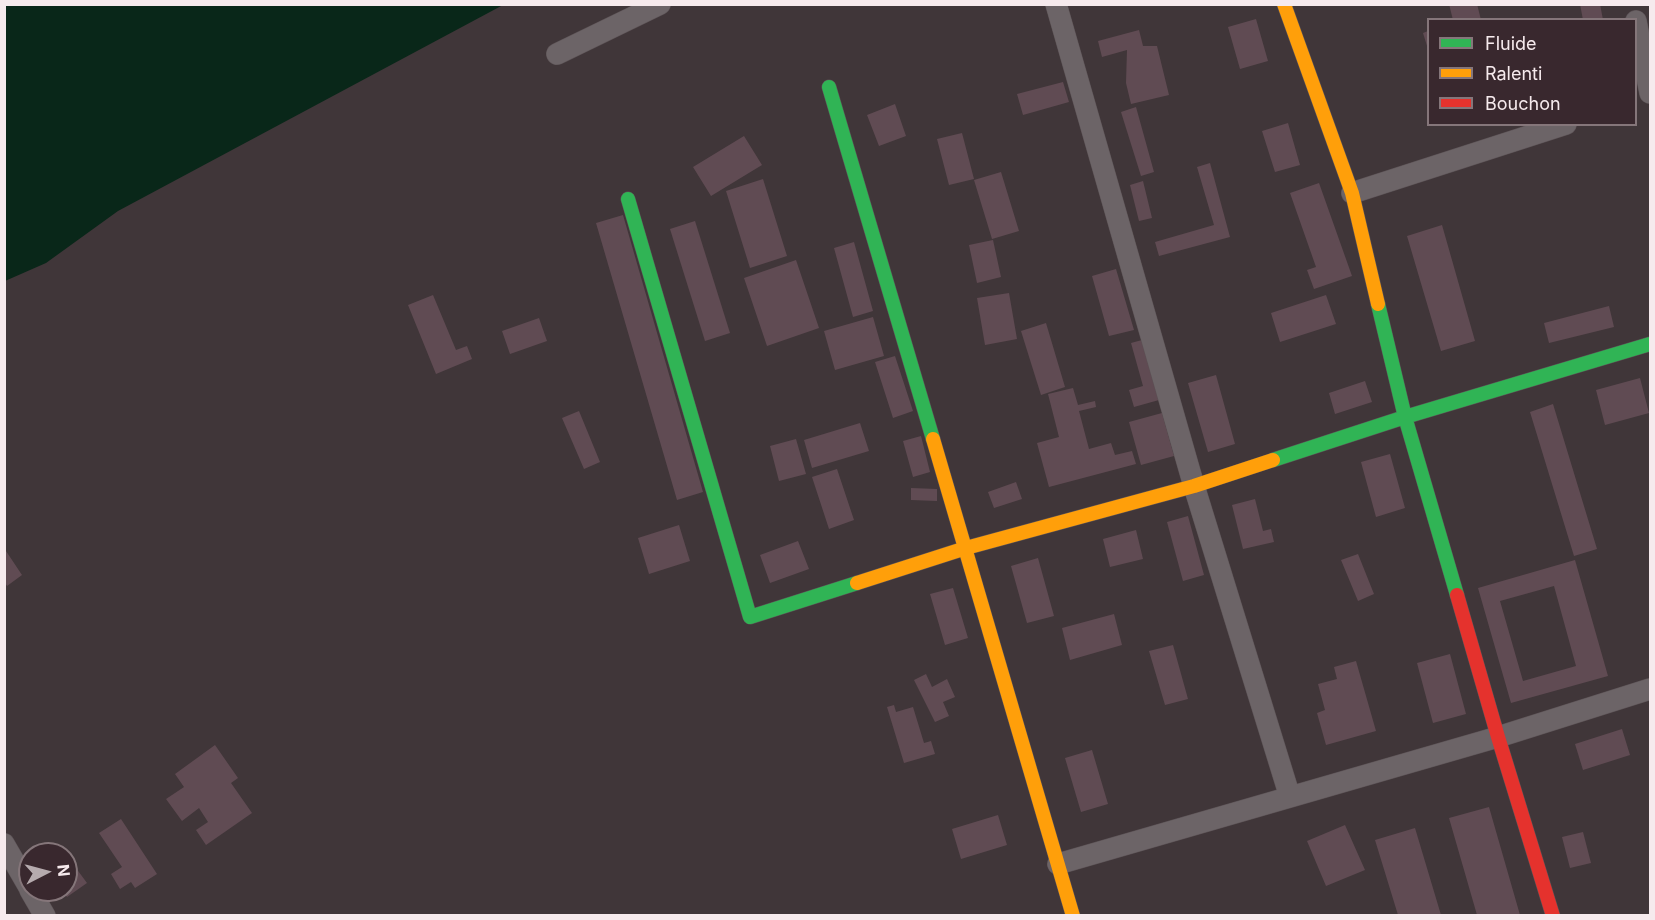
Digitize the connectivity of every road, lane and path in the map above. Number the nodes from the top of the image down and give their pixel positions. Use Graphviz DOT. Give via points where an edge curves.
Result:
graph roads {
  1 [pos="660,4"];
  2 [pos="1056,4"];
  3 [pos="1284,4"];
  4 [pos="1637,30"];
  5 [pos="557,54"];
  6 [pos="829,87"];
  7 [pos="1650,95"];
  8 [pos="1560,126"];
  9 [pos="1352,193"];
  10 [pos="627,199"];
  11 [pos="1650,344"];
  12 [pos="1405,417"];
  13 [pos="1194,486"];
  14 [pos="966,548"];
  15 [pos="1650,689"];
  16 [pos="1498,737"];
  17 [pos="1290,797"];
  18 [pos="4,844"];
  19 [pos="1058,864"];
  20 [pos="18,869"];
  21 [pos="37,902"];
  22 [pos="45,915"];
  23 [pos="1074,915"];
  24 [pos="1553,915"];
  1 -- 5 [label="street"];
  2 -- 13 [label="street"];
  3 -- 9 [label="street"];
  4 -- 7 [label="street"];
  6 -- 14 [label="street"];
  8 -- 9 [label="street"];
  9 -- 12 [label="street"];
  10 -- 14 [label="street" via="750,617"];
  11 -- 12 [label="street"];
  12 -- 13 [label="street"];
  12 -- 16 [label="street"];
  13 -- 14 [label="street"];
  13 -- 17 [label="street"];
  14 -- 19 [label="street"];
  15 -- 16 [label="street"];
  16 -- 17 [label="street"];
  16 -- 24 [label="street"];
  17 -- 19 [label="street"];
  18 -- 20 [label="street"];
  19 -- 23 [label="street"];
  21 -- 22 [label="street"];
}
